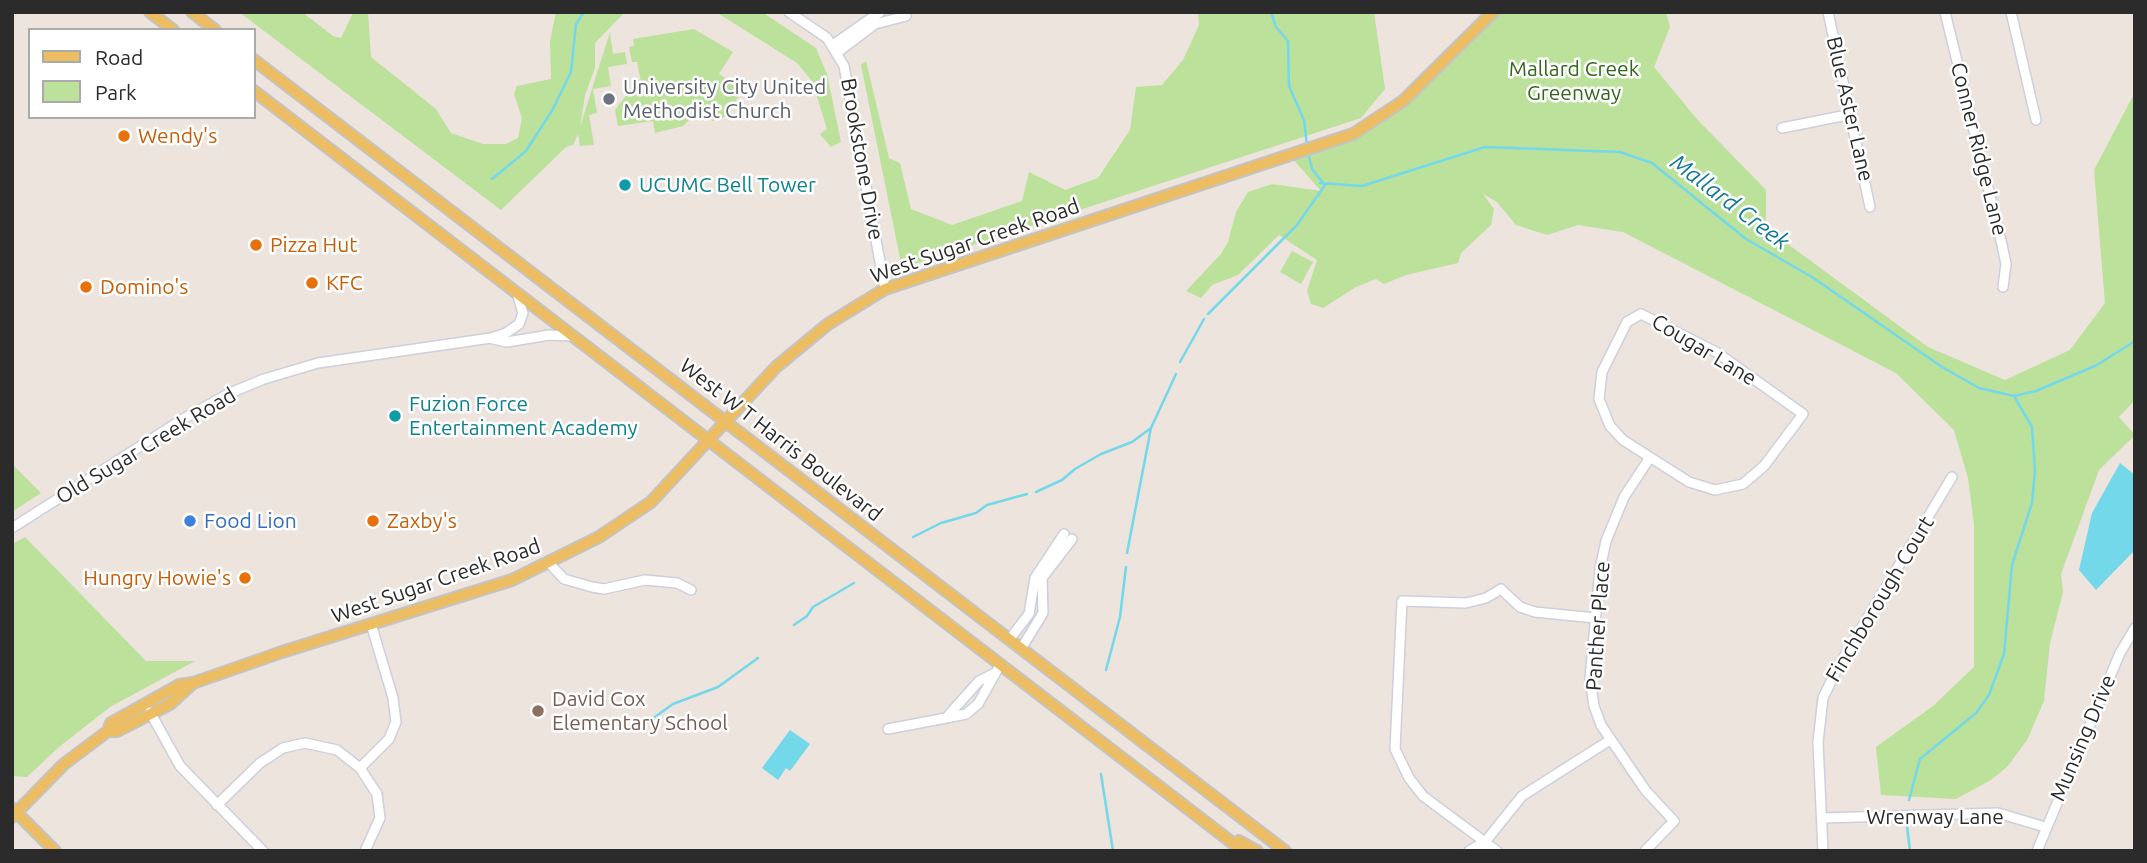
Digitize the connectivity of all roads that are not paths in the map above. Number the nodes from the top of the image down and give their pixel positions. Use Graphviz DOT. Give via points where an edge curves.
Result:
graph roads {
  1 [pos="150,12"];
  2 [pos="192,12"];
  3 [pos="789,12"];
  4 [pos="880,12"];
  5 [pos="1493,12"];
  6 [pos="1828,12"];
  7 [pos="1945,12"];
  8 [pos="2011,12"];
  9 [pos="906,16"];
  10 [pos="170,28"];
  11 [pos="212,28"];
  12 [pos="835,48"];
  13 [pos="256,62"];
  14 [pos="256,93"];
  15 [pos="1852,114"];
  16 [pos="2036,120"];
  17 [pos="1782,128"];
  18 [pos="1870,207"];
  19 [pos="2003,287"];
  20 [pos="885,289"];
  21 [pos="517,293"];
  22 [pos="572,336"];
  23 [pos="491,338"];
  24 [pos="726,421"];
  25 [pos="709,440"];
  26 [pos="1649,459"];
  27 [pos="1952,477"];
  28 [pos="12,528"];
  29 [pos="550,564"];
  30 [pos="691,590"];
  31 [pos="1595,618"];
  32 [pos="371,624"];
  33 [pos="2135,628"];
  34 [pos="1009,640"];
  35 [pos="1021,649"];
  36 [pos="997,669"];
  37 [pos="193,683"];
  38 [pos="150,712"];
  39 [pos="888,729"];
  40 [pos="108,731"];
  41 [pos="1610,740"];
  42 [pos="360,768"];
  43 [pos="217,804"];
  44 [pos="14,813"];
  45 [pos="1822,818"];
  46 [pos="1209,824"];
  47 [pos="2045,827"];
  48 [pos="1485,846"];
  49 [pos="55,851"];
  50 [pos="263,851"];
  51 [pos="365,851"];
  52 [pos="1244,851"];
  53 [pos="1257,851"];
  54 [pos="1285,851"];
  55 [pos="1469,851"];
  56 [pos="1497,851"];
  57 [pos="1646,851"];
  58 [pos="1823,851"];
  59 [pos="2037,851"];
  1 -- 10 [label="main road"];
  2 -- 11 [label="main road"];
  3 -- 12 [label="street, Brookstone Drive" via="816,28"];
  4 -- 12 [label="street"];
  5 -- 20 [label="main road, West Sugar Creek Road" via="1394,109 1335,142"];
  6 -- 15 [label="street, Blue Aster Lane"];
  7 -- 19 [label="street, Conner Ridge Lane" via="2002,245 2006,264"];
  8 -- 16 [label="street"];
  9 -- 12 [label="street" via="875,24"];
  12 -- 20 [label="street, Brookstone Drive" via="849,82"];
  13 -- 24 [label="main road, West W T Harris Boulevard"];
  14 -- 21 [label="main road, West W T Harris Boulevard"];
  15 -- 17 [label="street"];
  15 -- 18 [label="street, Blue Aster Lane"];
  20 -- 24 [label="main road, West Sugar Creek Road" via="810,338"];
  21 -- 22 [label="main road, West W T Harris Boulevard"];
  21 -- 23 [label="street, Old Sugar Creek Road" via="523,310 519,324"];
  22 -- 23 [label="street, Old Sugar Creek Road" via="507,342"];
  22 -- 25 [label="main road, West W T Harris Boulevard"];
  23 -- 28 [label="street, Old Sugar Creek Road" via="318,363 264,379 183,419"];
  24 -- 25 [label="main road, West Sugar Creek Road"];
  24 -- 34 [label="main road, West W T Harris Boulevard"];
  25 -- 29 [label="main road, West Sugar Creek Road" via="650,502"];
  25 -- 36 [label="main road, West W T Harris Boulevard"];
  26 -- 26 [label="street, Cougar Lane" via="1610,426 1598,387 1621,332 1641,314 1716,352 1803,414 1764,466 1734,487 1702,487"];
  26 -- 31 [label="street, Panther Place" via="1613,519"];
  27 -- 45 [label="street, Finchborough Court" via="1823,698 1818,743"];
  29 -- 30 [label="street" via="564,579 593,587 645,580 677,583"];
  29 -- 32 [label="main road, West Sugar Creek Road"];
  31 -- 41 [label="street, Panther Place" via="1591,693"];
  31 -- 48 [label="street" via="1535,612 1520,607 1501,589 1466,603 1402,601 1395,749 1423,796"];
  32 -- 37 [label="main road, West Sugar Creek Road"];
  32 -- 42 [label="street" via="396,722 389,739"];
  33 -- 47 [label="street, Munsing Drive"];
  34 -- 35 [label="main road, West W T Harris Boulevard"];
  34 -- 35 [label="street" via="1029,614 1035,578 1068,537 1042,578 1043,613"];
  35 -- 54 [label="main road, West W T Harris Boulevard"];
  36 -- 39 [label="street" via="979,681 946,718"];
  36 -- 46 [label="main road, West W T Harris Boulevard"];
  37 -- 38 [label="main road, West Sugar Creek Road" via="170,704"];
  37 -- 40 [label="main road, West Sugar Creek Road" via="179,685 136,708 111,723"];
  38 -- 40 [label="main road, West Sugar Creek Road" via="117,732"];
  38 -- 43 [label="street" via="180,766"];
  40 -- 44 [label="main road, West Sugar Creek Road" via="64,764"];
  41 -- 48 [label="street" via="1527,791"];
  41 -- 57 [label="street, Panther Place" via="1674,821"];
  42 -- 43 [label="street" via="337,750 295,744 271,753"];
  42 -- 51 [label="street" via="372,783 380,807 376,831"];
  43 -- 50 [label="street"];
  44 -- 49 [label="main road"];
  45 -- 47 [label="street, Wrenway Lane" via="1998,813"];
  45 -- 58 [label="street, Finchborough Court"];
  46 -- 52 [label="main road, West W T Harris Boulevard"];
  46 -- 53 [label="main road"];
  47 -- 59 [label="street, Munsing Drive"];
  48 -- 55 [label="street"];
  48 -- 56 [label="street"];
}
